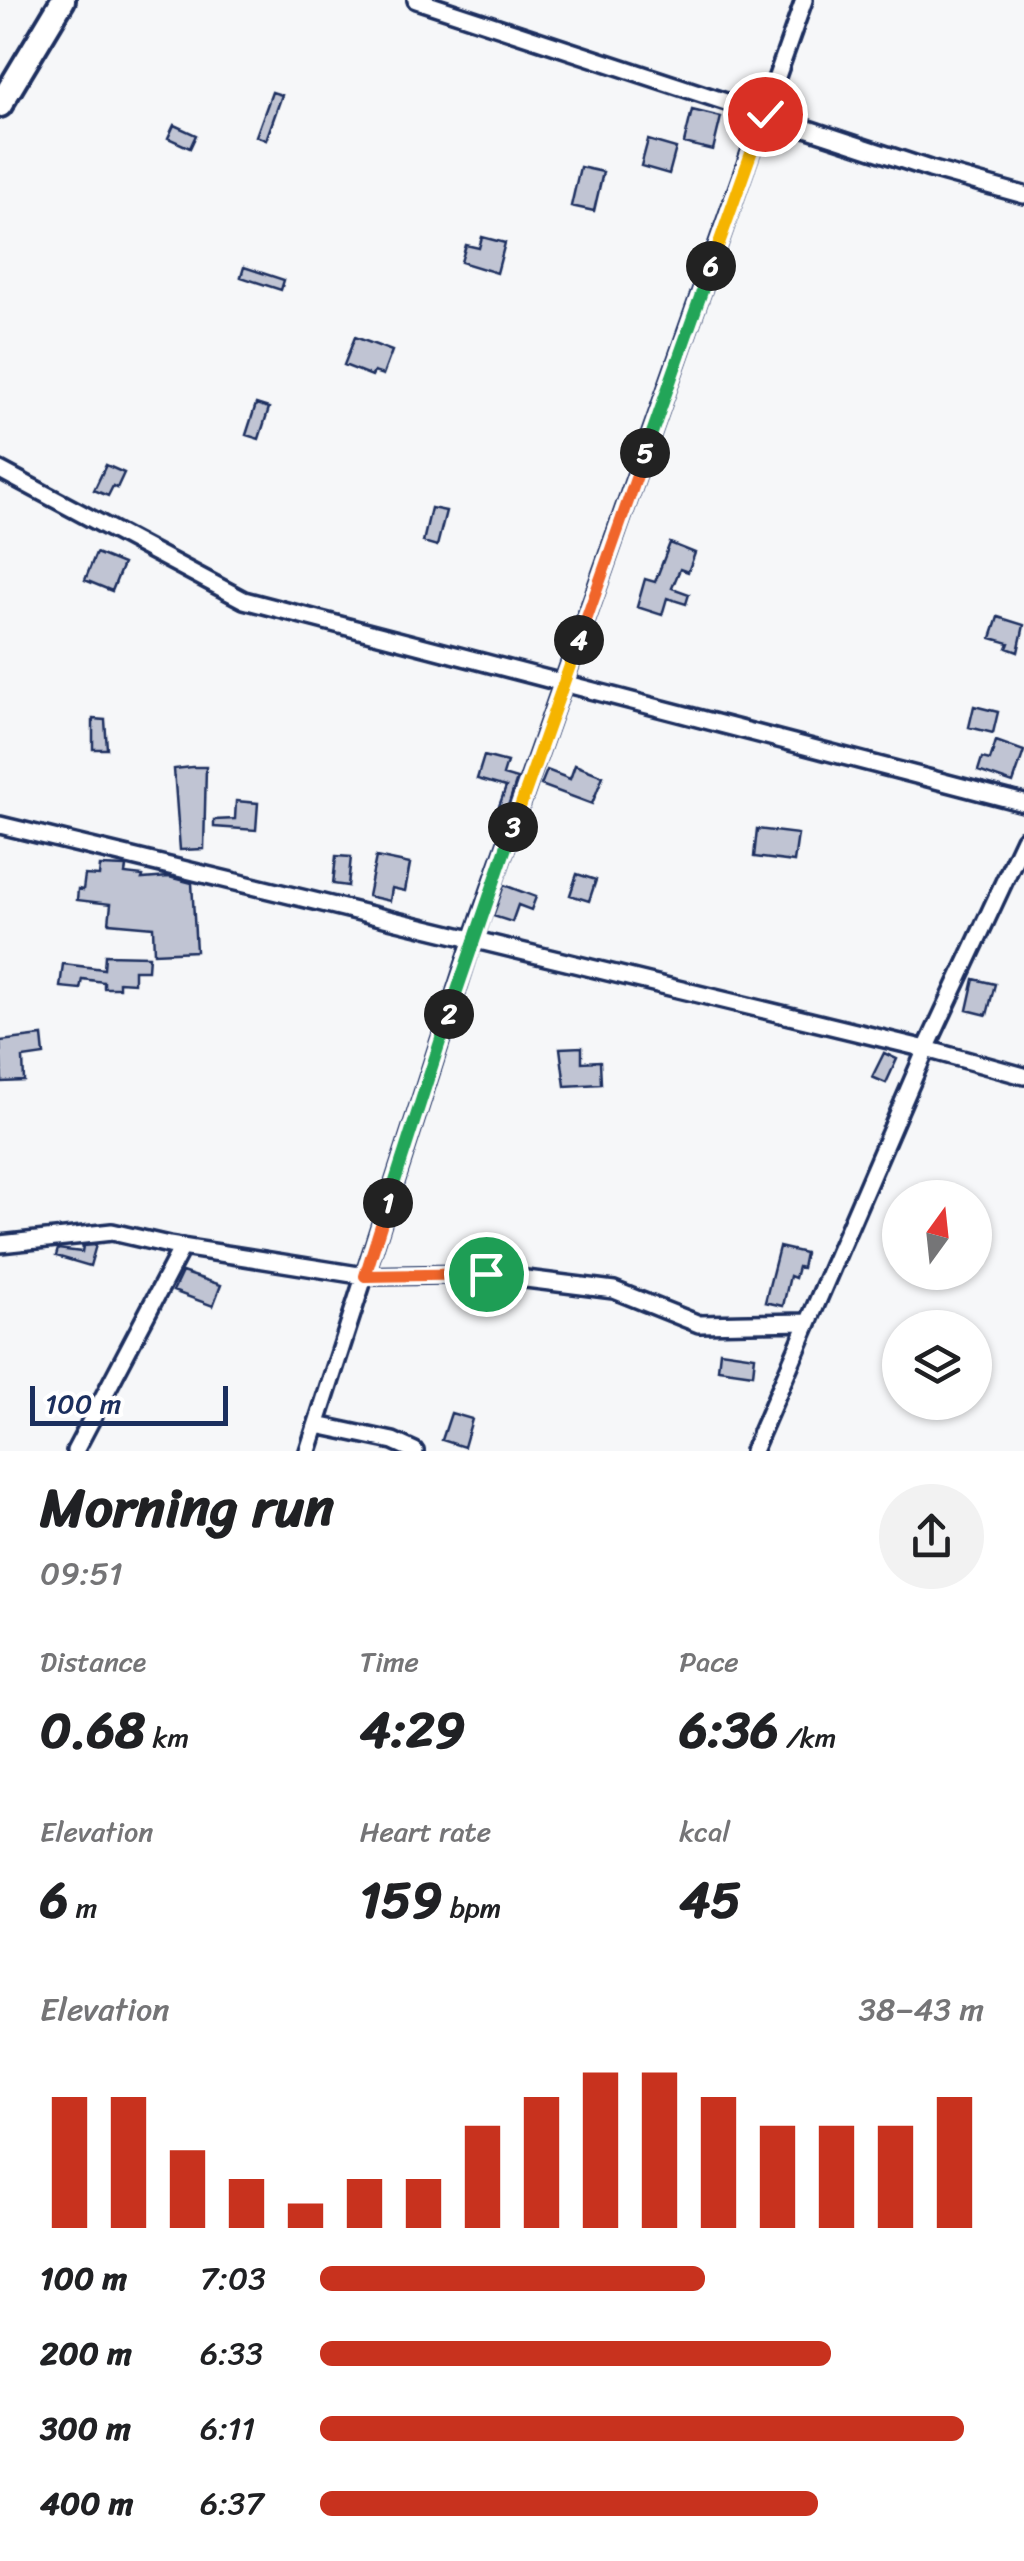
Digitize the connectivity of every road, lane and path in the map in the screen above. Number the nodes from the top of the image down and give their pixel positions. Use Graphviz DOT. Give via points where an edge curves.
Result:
graph roads {
  1 [pos="63,0"];
  2 [pos="416,0"];
  3 [pos="804,0"];
  4 [pos="0,105"];
  5 [pos="765,114"];
  6 [pos="1024,195"];
  7 [pos="0,470"];
  8 [pos="564,683"];
  9 [pos="1024,803"];
  10 [pos="0,824"];
  11 [pos="1024,839"];
  12 [pos="474,939"];
  13 [pos="926,1049"];
  14 [pos="1024,1076"];
  15 [pos="0,1244"];
  16 [pos="182,1247"];
  17 [pos="365,1276"];
  18 [pos="808,1322"];
  19 [pos="317,1425"];
  20 [pos="75,1451"];
  21 [pos="308,1451"];
  22 [pos="415,1451"];
  23 [pos="753,1451"];
  1 -- 4 [label="main road"];
  2 -- 5 [label="street"];
  3 -- 5 [label="street"];
  5 -- 6 [label="street"];
  5 -- 8 [label="street"];
  7 -- 8 [label="street" via="244,600"];
  8 -- 9 [label="street"];
  8 -- 12 [label="street"];
  10 -- 12 [label="street"];
  11 -- 13 [label="street"];
  12 -- 13 [label="street"];
  12 -- 17 [label="street"];
  13 -- 14 [label="street"];
  13 -- 18 [label="street"];
  15 -- 16 [label="street" via="112,1232"];
  16 -- 17 [label="street"];
  16 -- 20 [label="street"];
  17 -- 18 [label="street" via="486,1274 614,1290 699,1324"];
  17 -- 19 [label="street"];
  18 -- 23 [label="street"];
  19 -- 21 [label="street"];
  19 -- 22 [label="street"];
}
